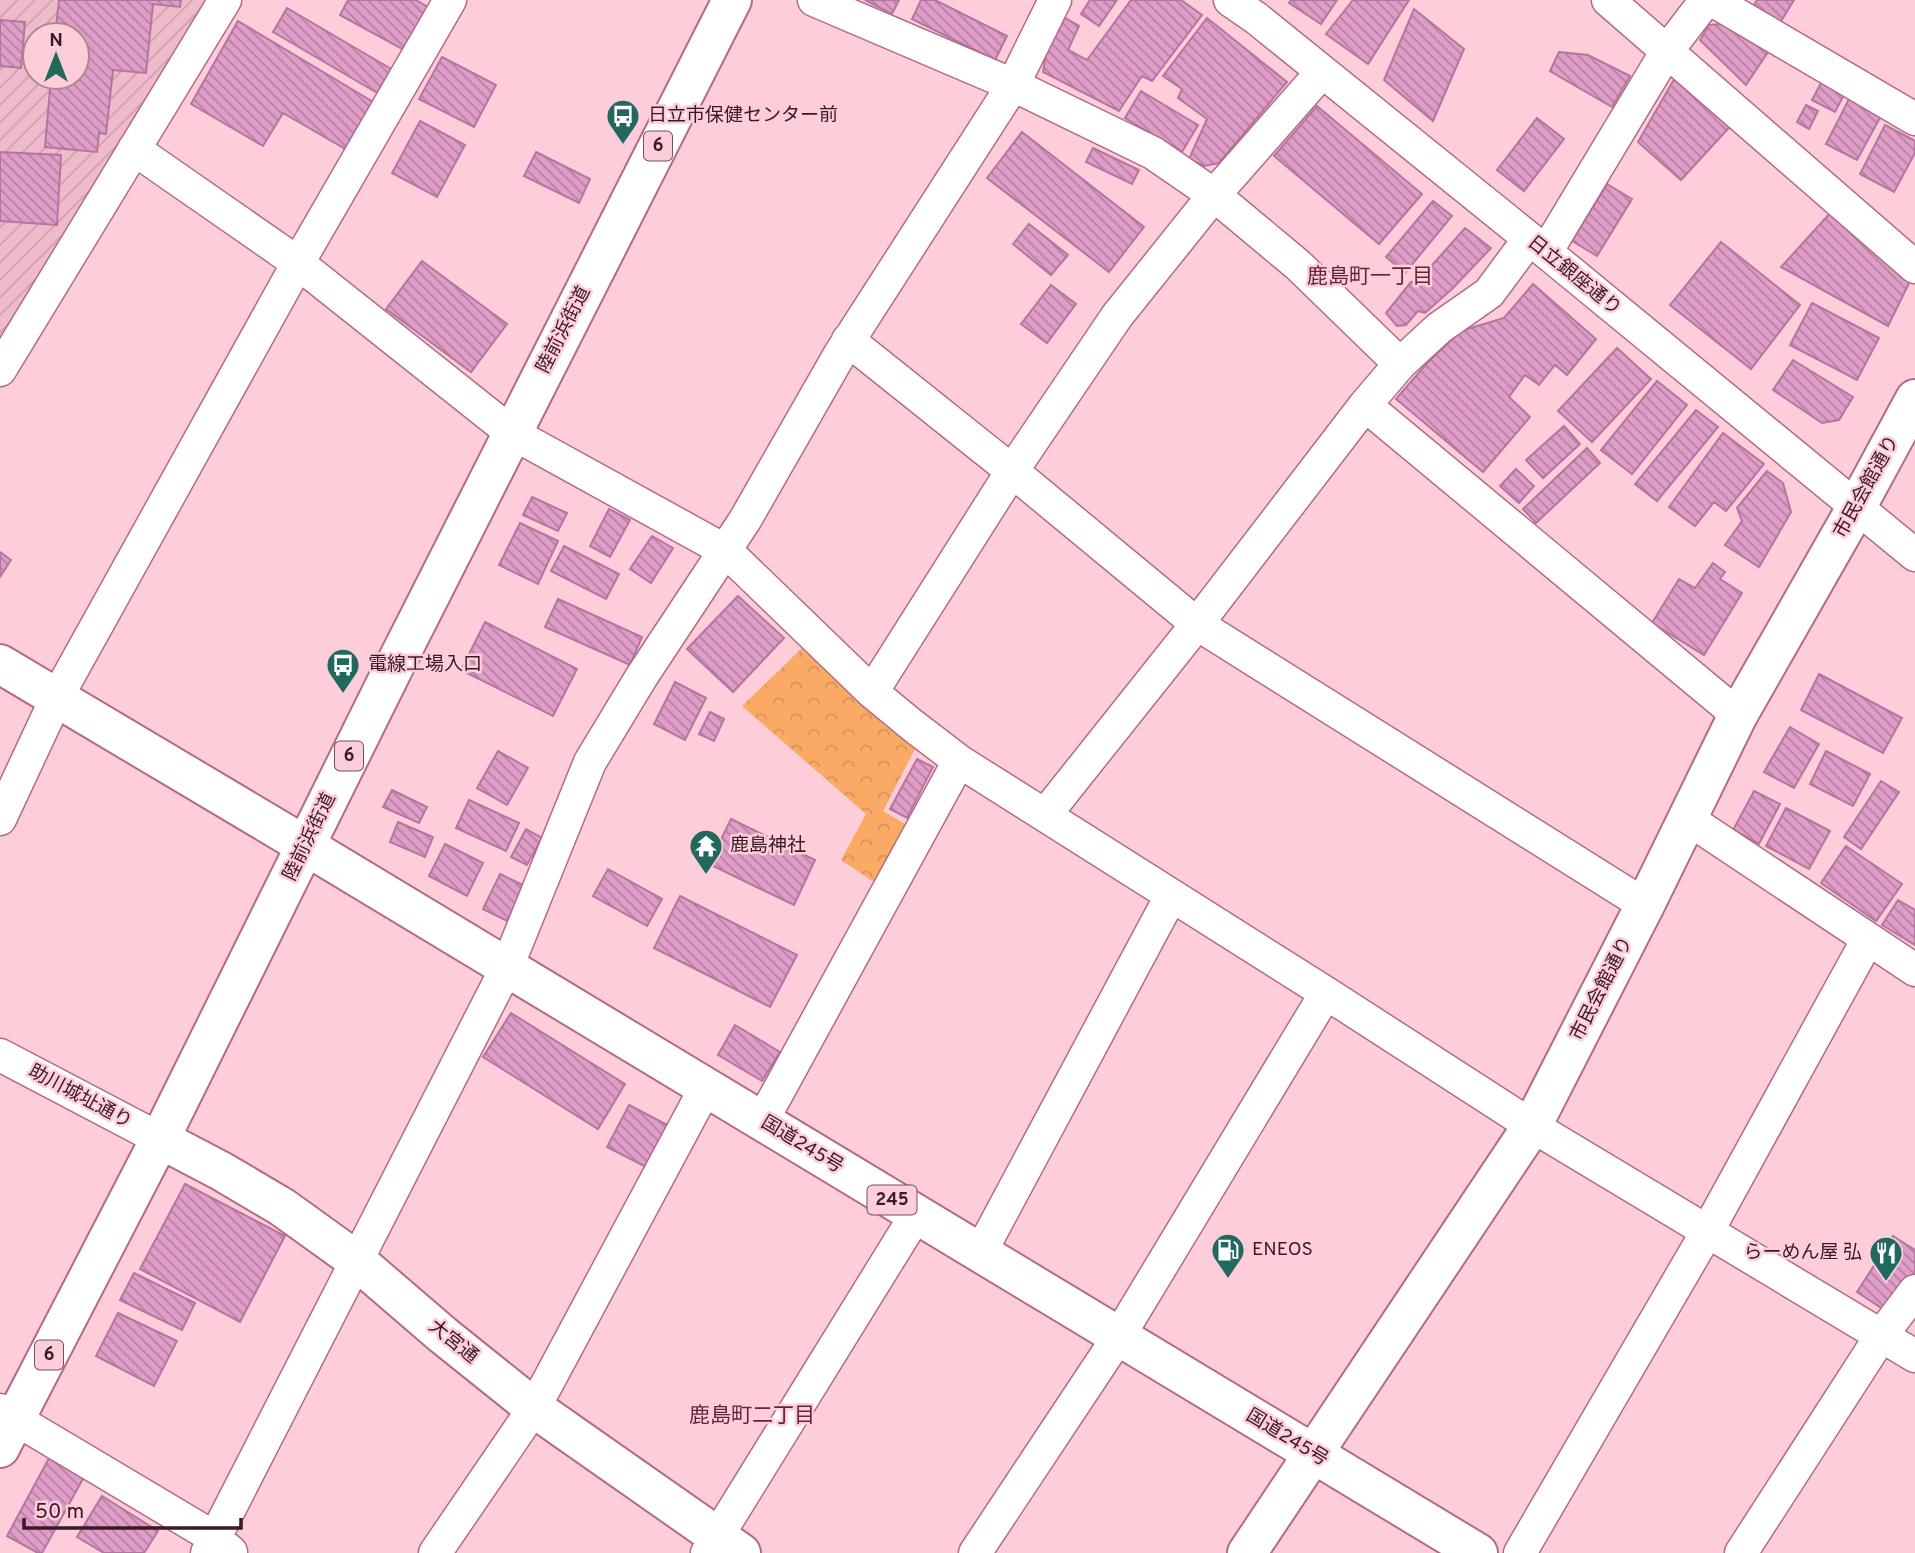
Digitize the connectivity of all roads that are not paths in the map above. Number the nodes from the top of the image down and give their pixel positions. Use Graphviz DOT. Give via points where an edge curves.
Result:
graph roads {
  1 [pos="225,0"];
  2 [pos="450,0"];
  3 [pos="732,0"];
  4 [pos="814,0"];
  5 [pos="1055,0"];
  6 [pos="1230,0"];
  7 [pos="1608,0"];
  8 [pos="1709,0"];
  9 [pos="1262,9"];
  10 [pos="1667,51"];
  11 [pos="1322,72"];
  12 [pos="1013,85"];
  13 [pos="1915,119"];
  14 [pos="134,149"];
  15 [pos="1214,195"];
  16 [pos="1537,246"];
  17 [pos="298,263"];
  18 [pos="1915,267"];
  19 [pos="848,341"];
  20 [pos="1400,364"];
  21 [pos="0,370"];
  22 [pos="1915,399"];
  23 [pos="1365,405"];
  24 [pos="512,433"];
  25 [pos="1012,471"];
  26 [pos="1856,508"];
  27 [pos="726,551"];
  28 [pos="1915,555"];
  29 [pos="1197,624"];
  30 [pos="0,663"];
  31 [pos="872,692"];
  32 [pos="57,696"];
  33 [pos="1738,715"];
  34 [pos="959,761"];
  35 [pos="1045,815"];
  36 [pos="0,819"];
  37 [pos="1688,819"];
  38 [pos="306,846"];
  39 [pos="1171,896"];
  40 [pos="1645,905"];
  41 [pos="1868,939"];
  42 [pos="507,967"];
  43 [pos="1915,970"];
  44 [pos="1326,993"];
  45 [pos="0,1055"];
  46 [pos="706,1087"];
  47 [pos="762,1121"];
  48 [pos="1532,1126"];
  49 [pos="160,1139"];
  50 [pos="916,1214"];
  51 [pos="1707,1232"];
  52 [pos="980,1252"];
  53 [pos="357,1261"];
  54 [pos="1915,1291"];
  55 [pos="1119,1336"];
  56 [pos="1881,1336"];
  57 [pos="1915,1356"];
  58 [pos="534,1408"];
  59 [pos="5,1425"];
  60 [pos="1315,1454"];
  61 [pos="722,1547"];
  62 [pos="218,1548"];
  63 [pos="435,1553"];
  64 [pos="975,1553"];
  65 [pos="1247,1553"];
  66 [pos="1478,1553"];
  67 [pos="1520,1553"];
  68 [pos="1741,1553"];
  1 -- 14 [label="street"];
  2 -- 17 [label="street"];
  3 -- 24 [label="main road, 陸前浜街道 / 6"];
  4 -- 12 [label="street"];
  5 -- 12 [label="street"];
  6 -- 9 [label="street, 日立銀座通り"];
  7 -- 10 [label="street"];
  8 -- 10 [label="street"];
  8 -- 13 [label="street"];
  9 -- 11 [label="street, 日立銀座通り"];
  10 -- 16 [label="street"];
  10 -- 18 [label="street"];
  11 -- 15 [label="street"];
  11 -- 16 [label="street, 日立銀座通り"];
  12 -- 15 [label="street" via="1153,153"];
  12 -- 19 [label="street"];
  14 -- 17 [label="street"];
  14 -- 21 [label="street"];
  15 -- 20 [label="street" via="1298,265"];
  15 -- 25 [label="street" via="1117,316"];
  16 -- 20 [label="street" via="1489,293 1439,328"];
  16 -- 26 [label="street, 日立銀座通り"];
  17 -- 24 [label="street"];
  17 -- 32 [label="street"];
  19 -- 25 [label="street"];
  19 -- 27 [label="street"];
  20 -- 23 [label="street"];
  22 -- 26 [label="main road, 市民会館通り"];
  23 -- 29 [label="street"];
  23 -- 33 [label="street"];
  24 -- 27 [label="street"];
  24 -- 38 [label="main road, 陸前浜街道 / 6"];
  25 -- 29 [label="street"];
  25 -- 31 [label="street"];
  26 -- 28 [label="street, 日立銀座通り"];
  26 -- 33 [label="main road, 市民会館通り"];
  27 -- 31 [label="street"];
  27 -- 42 [label="street" via="590,762"];
  29 -- 35 [label="street"];
  29 -- 40 [label="street"];
  30 -- 32 [label="main road, 国道245号"];
  31 -- 34 [label="street"];
  32 -- 36 [label="street"];
  32 -- 38 [label="main road, 国道245号"];
  33 -- 37 [label="main road, 市民会館通り"];
  34 -- 35 [label="street"];
  34 -- 47 [label="street"];
  35 -- 39 [label="street"];
  37 -- 40 [label="main road, 市民会館通り"];
  37 -- 41 [label="street"];
  38 -- 42 [label="main road, 国道245号 / 245"];
  38 -- 49 [label="main road, 陸前浜街道 / 6"];
  39 -- 44 [label="street"];
  39 -- 52 [label="street"];
  40 -- 48 [label="main road, 市民会館通り"];
  41 -- 43 [label="street"];
  41 -- 51 [label="street"];
  42 -- 46 [label="main road, 国道245号 / 245"];
  42 -- 53 [label="street"];
  44 -- 48 [label="street"];
  44 -- 55 [label="street"];
  45 -- 49 [label="street, 助川城址通り"];
  46 -- 47 [label="main road, 国道245号 / 245"];
  46 -- 58 [label="street"];
  47 -- 50 [label="main road, 国道245号 / 245"];
  48 -- 51 [label="street"];
  48 -- 60 [label="main road, 市民会館通り"];
  49 -- 53 [label="main road, 大宮通" via="282,1207"];
  49 -- 59 [label="main road, 陸前浜街道 / 6"];
  50 -- 52 [label="main road, 国道245号 / 245"];
  50 -- 61 [label="street"];
  51 -- 56 [label="street"];
  51 -- 67 [label="street"];
  52 -- 55 [label="main road, 国道245号 / 245"];
  53 -- 58 [label="main road, 大宮通"];
  53 -- 62 [label="street"];
  54 -- 56 [label="street"];
  55 -- 60 [label="main road, 国道245号 / 245"];
  55 -- 64 [label="street"];
  56 -- 57 [label="street"];
  56 -- 68 [label="street"];
  58 -- 61 [label="main road, 大宮通"];
  58 -- 63 [label="street"];
  59 -- 62 [label="street"];
  60 -- 65 [label="main road, 市民会館通り"];
  60 -- 66 [label="main road, 国道245号 / 245"];
}
